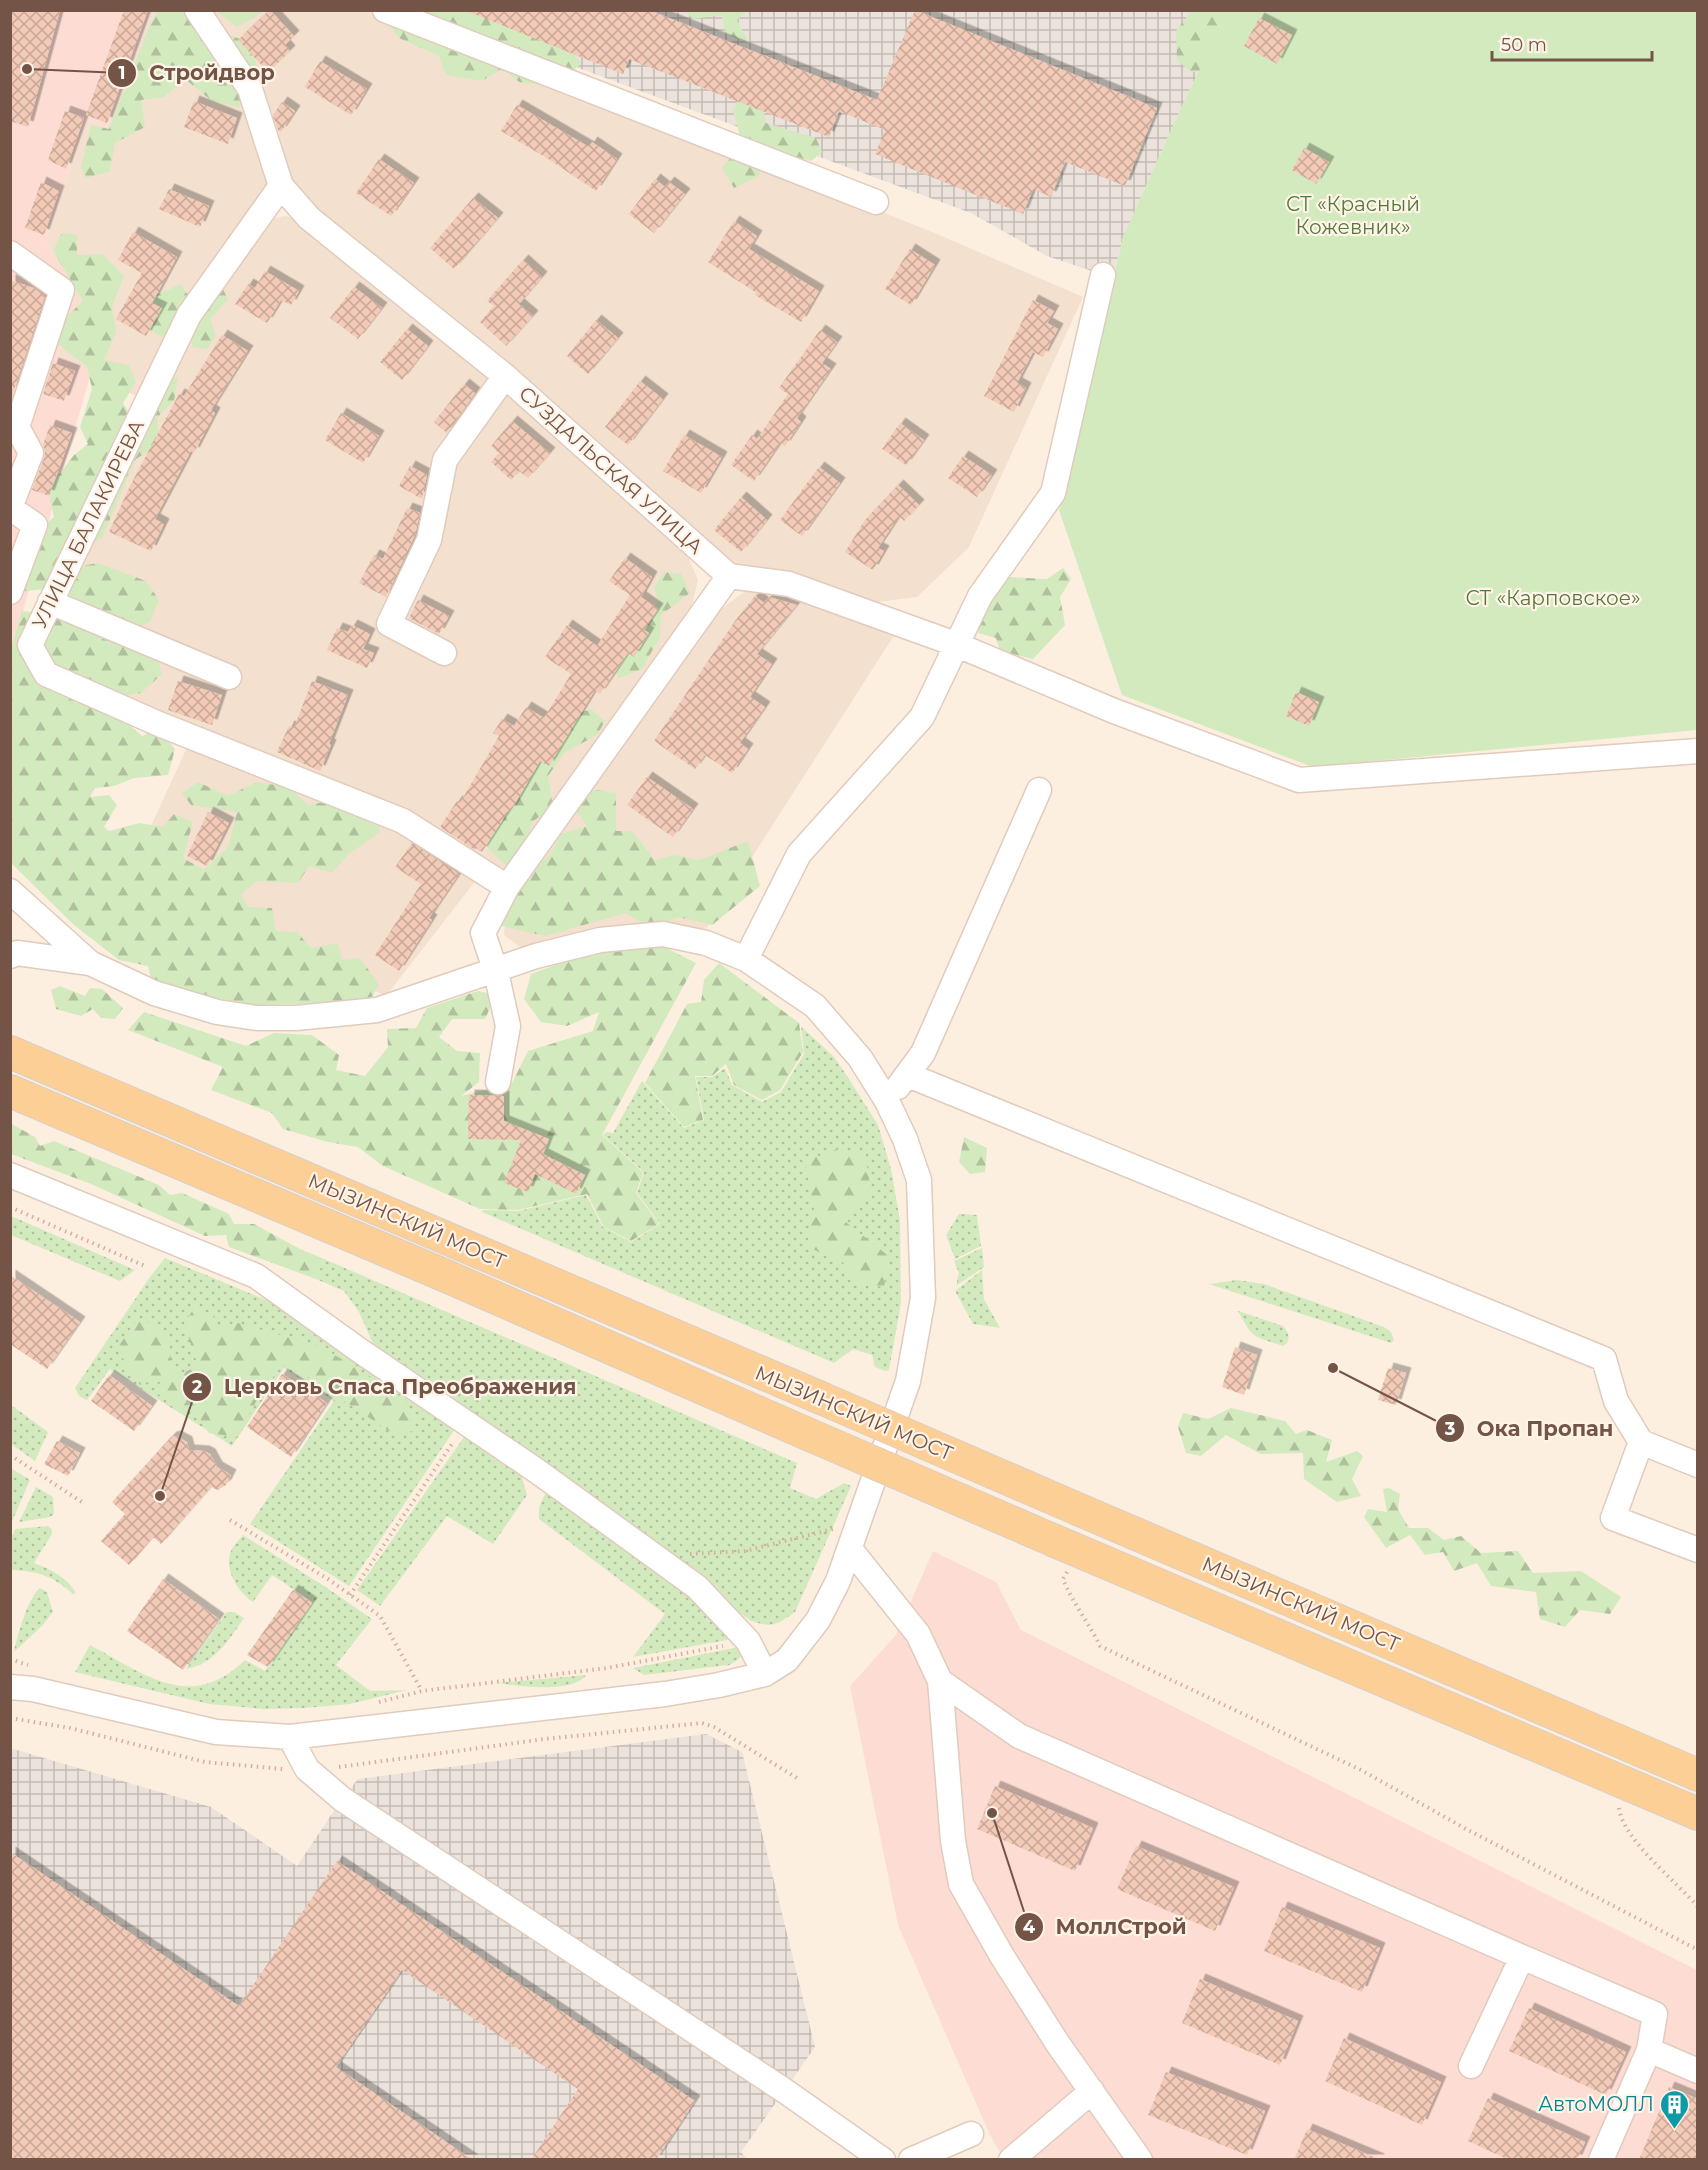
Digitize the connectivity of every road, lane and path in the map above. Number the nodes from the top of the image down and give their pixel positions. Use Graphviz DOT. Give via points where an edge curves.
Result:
graph roads {
  1 [pos="197,10"];
  2 [pos="386,10"];
  3 [pos="280,186"];
  4 [pos="876,201"];
  5 [pos="10,253"];
  6 [pos="1103,275"];
  7 [pos="505,376"];
  8 [pos="14,426"];
  9 [pos="729,576"];
  10 [pos="10,592"];
  11 [pos="50,602"];
  12 [pos="955,644"];
  13 [pos="444,653"];
  14 [pos="229,677"];
  15 [pos="1698,751"];
  16 [pos="1039,790"];
  17 [pos="507,887"];
  18 [pos="10,891"];
  19 [pos="10,956"];
  20 [pos="746,959"];
  21 [pos="90,963"];
  22 [pos="496,972"];
  23 [pos="12,1051"];
  24 [pos="908,1075"];
  25 [pos="498,1082"];
  26 [pos="10,1091"];
  27 [pos="887,1101"];
  28 [pos="10,1175"];
  29 [pos="10,1207"];
  30 [pos="145,1266"];
  31 [pos="466,1423"];
  32 [pos="1641,1442"];
  33 [pos="10,1455"];
  34 [pos="1698,1465"];
  35 [pos="85,1504"];
  36 [pos="230,1520"];
  37 [pos="860,1522"];
  38 [pos="1066,1546"];
  39 [pos="850,1549"];
  40 [pos="1698,1550"];
  41 [pos="655,1555"];
  42 [pos="350,1595"];
  43 [pos="748,1641"];
  44 [pos="10,1659"];
  45 [pos="35,1667"];
  46 [pos="765,1674"];
  47 [pos="940,1681"];
  48 [pos="10,1687"];
  49 [pos="422,1691"];
  50 [pos="378,1703"];
  51 [pos="290,1737"];
  52 [pos="1698,1775"];
  53 [pos="1616,1779"];
  54 [pos="1698,1814"];
  55 [pos="1698,1907"];
  56 [pos="1698,1950"];
  57 [pos="1522,1957"];
  58 [pos="1649,2050"];
  59 [pos="1471,2066"];
  60 [pos="1698,2071"];
  61 [pos="1092,2091"];
  62 [pos="971,2134"];
  63 [pos="883,2160"];
  64 [pos="911,2160"];
  65 [pos="1011,2160"];
  66 [pos="1140,2160"];
  67 [pos="1601,2160"];
  1 -- 3 [label="street, СУЗДАЛЬСКАЯ УЛИЦА" via="250,89"];
  2 -- 4 [label="street"];
  3 -- 7 [label="street, СУЗДАЛЬСКАЯ УЛИЦА" via="309,218"];
  3 -- 11 [label="street, УЛИЦА БАЛАКИРЕВА" via="189,315"];
  5 -- 8 [label="street" via="62,290"];
  6 -- 12 [label="street" via="1053,493 980,596"];
  7 -- 9 [label="street, СУЗДАЛЬСКАЯ УЛИЦА"];
  7 -- 13 [label="street" via="445,460 429,540 388,624"];
  8 -- 10 [label="street" via="31,453 10,508 35,525"];
  9 -- 12 [label="street" via="789,584"];
  9 -- 17 [label="street"];
  11 -- 14 [label="street"];
  11 -- 17 [label="street, УЛИЦА БАЛАКИРЕВА" via="30,645 45,674 403,821"];
  12 -- 15 [label="street" via="1114,711 1299,780"];
  12 -- 20 [label="street" via="922,717 799,854"];
  16 -- 24 [label="street" via="923,1053"];
  17 -- 22 [label="street" via="483,933"];
  18 -- 21 [label="street"];
  19 -- 21 [label="street" via="17,953"];
  20 -- 22 [label="street" via="706,943 663,934 600,940 536,956"];
  20 -- 27 [label="street" via="815,1006 860,1058"];
  21 -- 22 [label="street" via="154,993 217,1012 256,1018 377,1010"];
  22 -- 25 [label="street" via="508,1026"];
  23 -- 52 [label="main road, МЫЗИНСКИЙ МОСТ, bridge"];
  24 -- 27 [label="street"];
  24 -- 32 [label="street" via="1604,1359 1616,1401"];
  26 -- 38 [label="main road, МЫЗИНСКИЙ МОСТ, bridge"];
  27 -- 37 [label="street" via="919,1180 922,1298 908,1381"];
  28 -- 31 [label="street" via="256,1276"];
  29 -- 30 [label="path"];
  31 -- 41 [label="street"];
  31 -- 42 [label="path"];
  32 -- 34 [label="street"];
  32 -- 40 [label="street" via="1612,1518"];
  33 -- 35 [label="path"];
  36 -- 42 [label="path"];
  37 -- 39 [label="street"];
  37 -- 41 [label="path" via="745,1551"];
  38 -- 53 [label="main road, МЫЗИНСКИЙ МОСТ"];
  38 -- 56 [label="path" via="1063,1579 1100,1646 1361,1770"];
  39 -- 46 [label="street" via="818,1620 788,1660"];
  39 -- 47 [label="street" via="918,1634"];
  41 -- 43 [label="street" via="697,1587"];
  42 -- 49 [label="path" via="380,1616"];
  43 -- 46 [label="street"];
  43 -- 49 [label="path" via="630,1664"];
  44 -- 45 [label="path"];
  46 -- 51 [label="street" via="665,1694"];
  47 -- 57 [label="street" via="1019,1736"];
  47 -- 61 [label="street" via="953,1841 961,1884 1008,1966"];
  48 -- 51 [label="street" via="216,1732"];
  49 -- 50 [label="path"];
  51 -- 63 [label="street" via="307,1769 342,1799"];
  53 -- 54 [label="main road, МЫЗИНСКИЙ МОСТ"];
  53 -- 55 [label="path" via="1620,1817 1644,1851"];
  57 -- 58 [label="street" via="1655,2014"];
  57 -- 59 [label="street"];
  58 -- 60 [label="street"];
  58 -- 67 [label="street"];
  61 -- 65 [label="street"];
  61 -- 66 [label="street"];
  62 -- 64 [label="street"];
}
